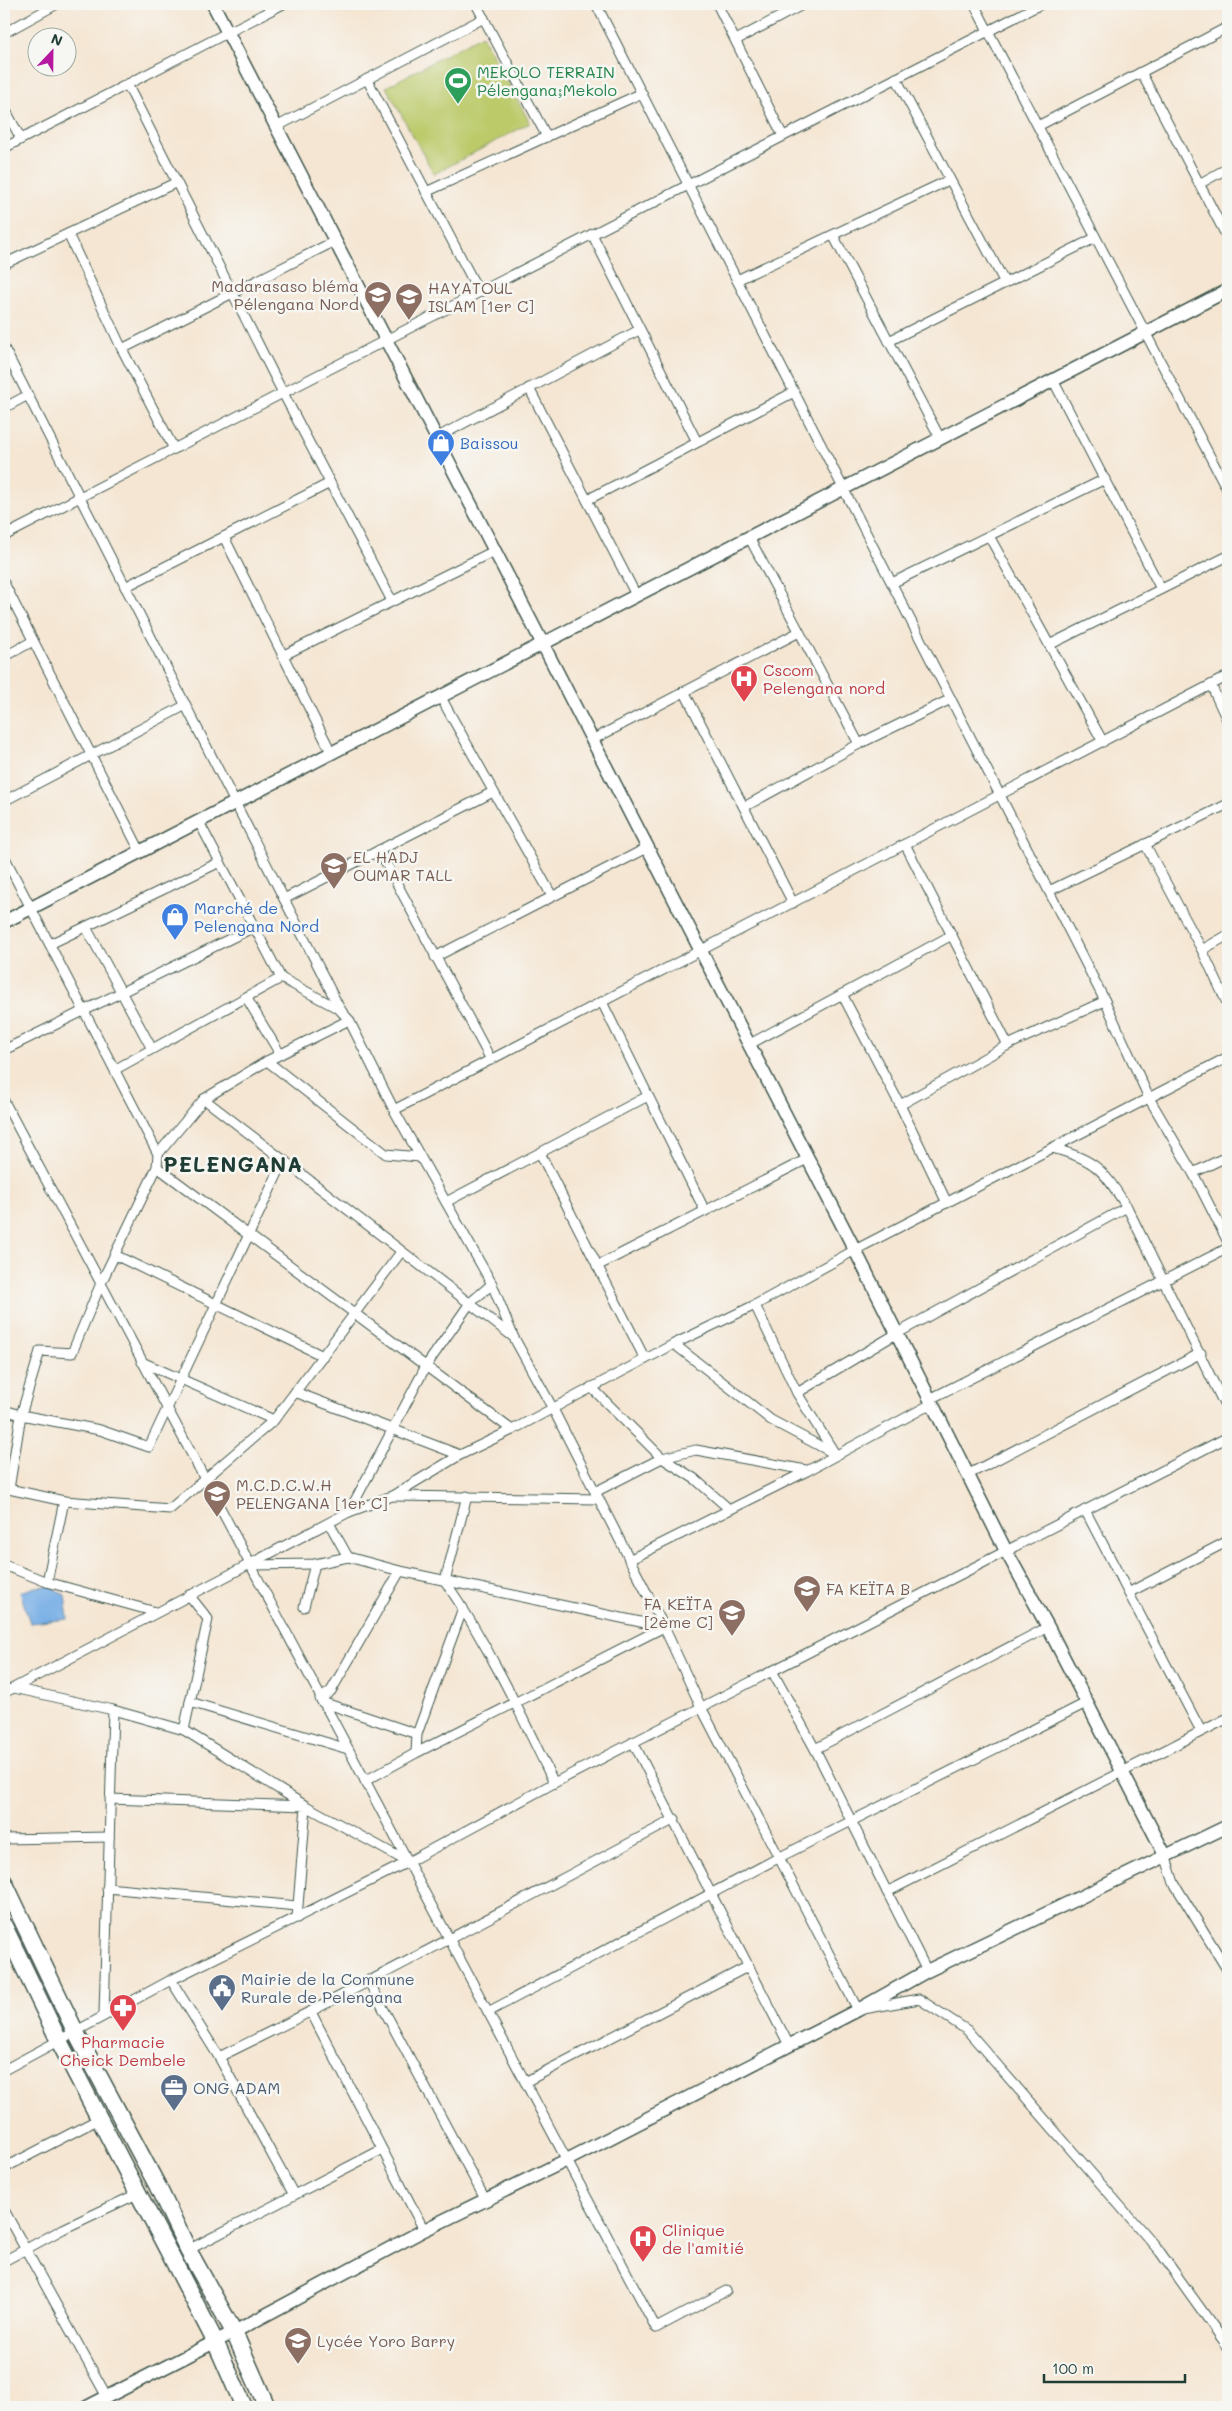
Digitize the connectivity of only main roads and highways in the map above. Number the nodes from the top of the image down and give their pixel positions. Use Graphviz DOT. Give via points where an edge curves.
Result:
graph roads {
  1 [pos="4,1882"];
  2 [pos="4,1926"];
  3 [pos="244,2407"];
  4 [pos="267,2407"];
  1 -- 4 [label="highway" via="76,2032 234,2332"];
  2 -- 3 [label="highway" via="59,2040 215,2341"];
}
